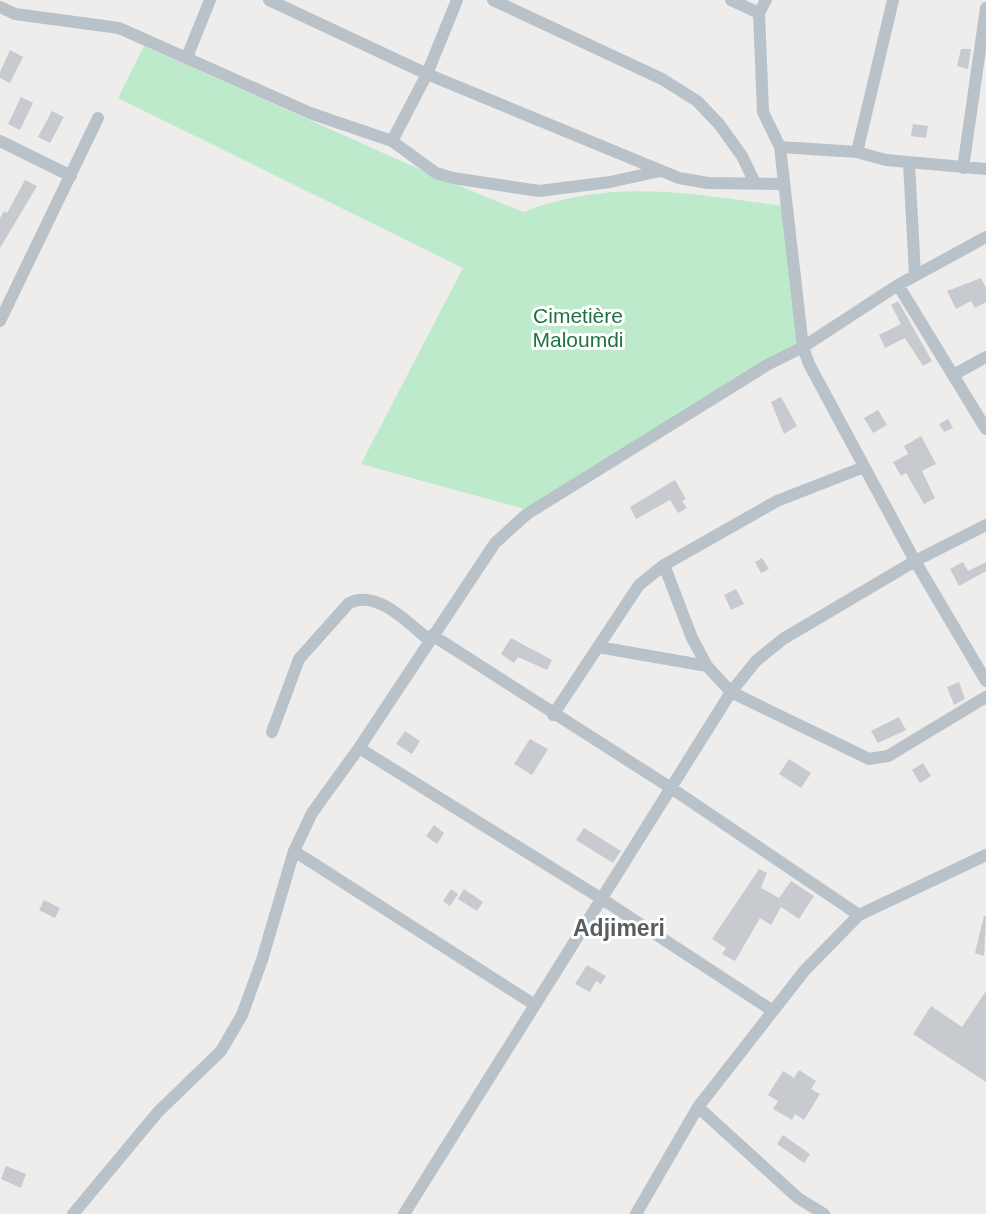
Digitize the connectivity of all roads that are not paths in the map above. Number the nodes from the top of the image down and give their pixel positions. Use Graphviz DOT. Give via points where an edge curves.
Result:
graph roads {
  1 [pos="20,0"];
  2 [pos="210,0"];
  3 [pos="269,0"];
  4 [pos="457,0"];
  5 [pos="494,0"];
  6 [pos="731,0"];
  7 [pos="766,0"];
  8 [pos="892,0"];
  9 [pos="0,7"];
  10 [pos="986,8"];
  11 [pos="759,13"];
  12 [pos="15,14"];
  13 [pos="187,57"];
  14 [pos="427,74"];
  15 [pos="98,118"];
  16 [pos="0,141"];
  17 [pos="392,141"];
  18 [pos="780,147"];
  19 [pos="858,152"];
  20 [pos="909,163"];
  21 [pos="963,168"];
  22 [pos="986,169"];
  23 [pos="660,171"];
  24 [pos="71,176"];
  25 [pos="755,183"];
  26 [pos="784,184"];
  27 [pos="986,237"];
  28 [pos="915,275"];
  29 [pos="898,285"];
  30 [pos="0,321"];
  31 [pos="803,347"];
  32 [pos="986,357"];
  33 [pos="953,375"];
  34 [pos="986,429"];
  35 [pos="864,467"];
  36 [pos="986,525"];
  37 [pos="915,561"];
  38 [pos="664,565"];
  39 [pos="431,638"];
  40 [pos="598,647"];
  41 [pos="707,666"];
  42 [pos="986,681"];
  43 [pos="731,692"];
  44 [pos="986,697"];
  45 [pos="553,715"];
  46 [pos="272,732"];
  47 [pos="359,748"];
  48 [pos="671,789"];
  49 [pos="294,851"];
  50 [pos="986,855"];
  51 [pos="602,899"];
  52 [pos="859,915"];
  53 [pos="535,1005"];
  54 [pos="773,1011"];
  55 [pos="698,1107"];
  56 [pos="73,1214"];
  57 [pos="404,1214"];
  58 [pos="636,1214"];
  59 [pos="824,1214"];
  1 -- 12 [label="street"];
  2 -- 13 [label="street"];
  3 -- 14 [label="street"];
  4 -- 14 [label="street"];
  5 -- 25 [label="street" via="662,79 697,102 742,156"];
  6 -- 11 [label="street"];
  7 -- 11 [label="street"];
  8 -- 19 [label="street"];
  9 -- 12 [label="street"];
  10 -- 21 [label="street"];
  11 -- 18 [label="street" via="764,112"];
  12 -- 13 [label="street" via="119,28"];
  13 -- 17 [label="street" via="310,113"];
  14 -- 17 [label="street"];
  14 -- 23 [label="street"];
  15 -- 24 [label="street"];
  16 -- 24 [label="street"];
  17 -- 23 [label="street" via="436,173 539,191"];
  18 -- 19 [label="street"];
  18 -- 26 [label="street"];
  19 -- 20 [label="street"];
  20 -- 21 [label="street"];
  20 -- 28 [label="street"];
  21 -- 22 [label="street"];
  23 -- 25 [label="street" via="708,183"];
  24 -- 30 [label="street"];
  25 -- 26 [label="street"];
  26 -- 31 [label="street"];
  27 -- 28 [label="street"];
  28 -- 29 [label="street"];
  29 -- 31 [label="street"];
  29 -- 33 [label="street"];
  31 -- 35 [label="street"];
  31 -- 39 [label="street" via="527,514 495,543"];
  32 -- 33 [label="street"];
  33 -- 34 [label="street"];
  35 -- 37 [label="street"];
  35 -- 38 [label="street" via="777,501"];
  36 -- 37 [label="street"];
  37 -- 42 [label="street"];
  37 -- 43 [label="street" via="783,639"];
  38 -- 40 [label="street" via="639,585"];
  38 -- 41 [label="street"];
  39 -- 45 [label="street"];
  39 -- 46 [label="street" via="375,601 349,603 299,659"];
  39 -- 47 [label="street"];
  40 -- 41 [label="street"];
  40 -- 45 [label="street"];
  41 -- 43 [label="street"];
  43 -- 44 [label="street" via="875,760"];
  43 -- 48 [label="street"];
  45 -- 48 [label="street"];
  47 -- 49 [label="street" via="312,813"];
  47 -- 51 [label="street"];
  48 -- 51 [label="street"];
  48 -- 52 [label="street"];
  49 -- 53 [label="street"];
  49 -- 56 [label="street" via="242,1015 221,1051 158,1112"];
  50 -- 52 [label="street"];
  51 -- 53 [label="street"];
  51 -- 54 [label="street"];
  52 -- 54 [label="street" via="805,970"];
  53 -- 57 [label="street"];
  54 -- 55 [label="street"];
  55 -- 58 [label="street"];
  55 -- 59 [label="street" via="798,1198"];
}
